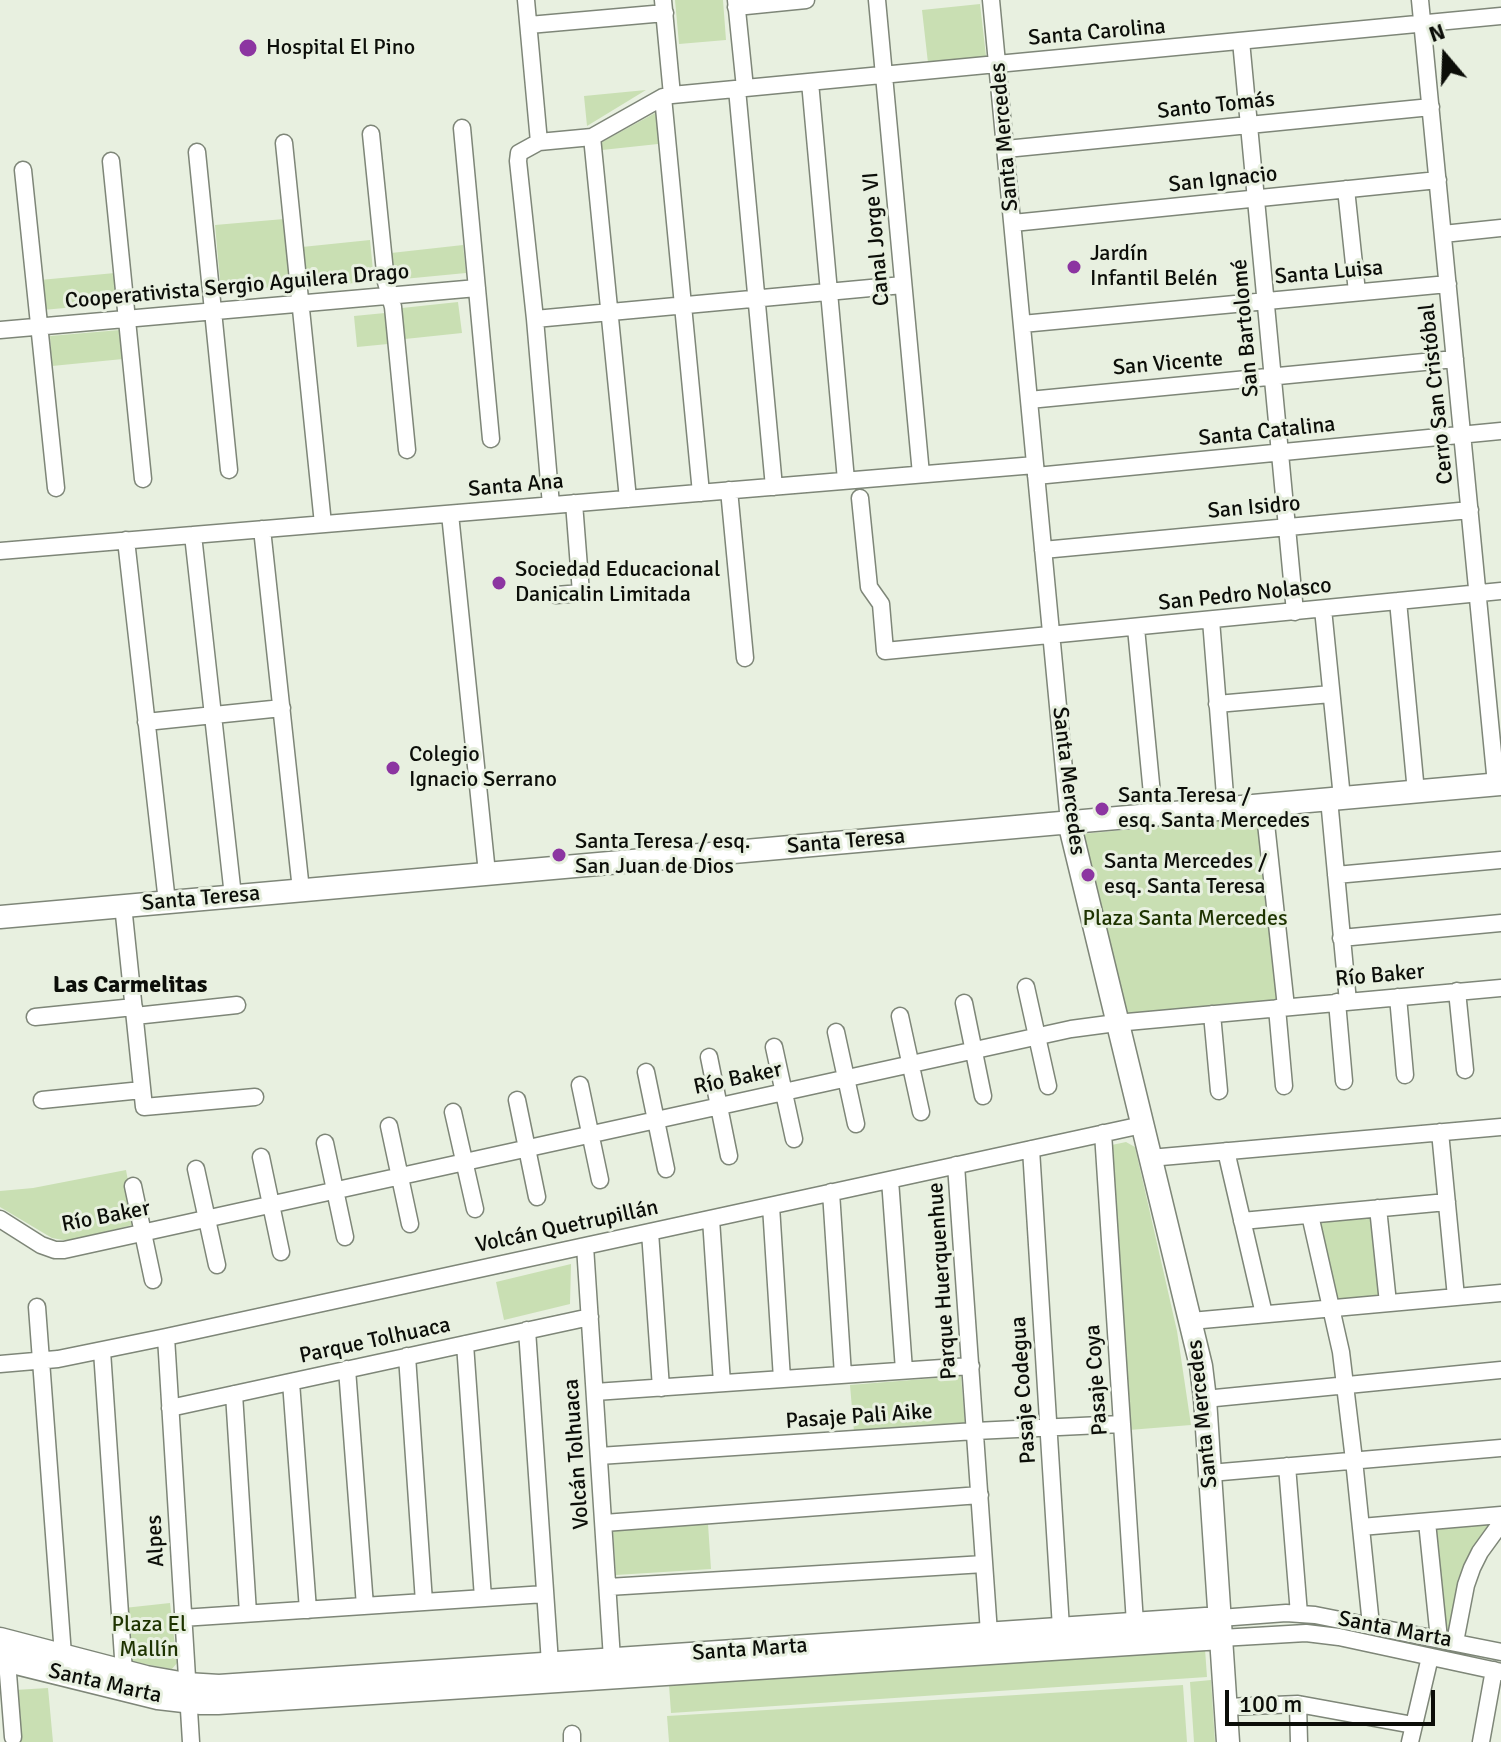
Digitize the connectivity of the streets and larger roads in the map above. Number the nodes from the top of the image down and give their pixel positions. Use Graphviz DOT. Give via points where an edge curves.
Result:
graph roads {
  1 [pos="526,0"];
  2 [pos="806,0"];
  3 [pos="877,0"];
  4 [pos="991,0"];
  5 [pos="1420,0"];
  6 [pos="736,3"];
  7 [pos="664,7"];
  8 [pos="1501,16"];
  9 [pos="1423,24"];
  10 [pos="529,25"];
  11 [pos="1241,41"];
  12 [pos="998,64"];
  13 [pos="884,75"];
  14 [pos="810,82"];
  15 [pos="741,89"];
  16 [pos="667,96"];
  17 [pos="1431,107"];
  18 [pos="1249,125"];
  19 [pos="462,128"];
  20 [pos="371,134"];
  21 [pos="592,137"];
  22 [pos="539,142"];
  23 [pos="284,143"];
  24 [pos="1006,149"];
  25 [pos="197,152"];
  26 [pos="111,161"];
  27 [pos="23,170"];
  28 [pos="1438,180"];
  29 [pos="1346,189"];
  30 [pos="1256,199"];
  31 [pos="1013,223"];
  32 [pos="1501,228"];
  33 [pos="1443,234"];
  34 [pos="1448,284"];
  35 [pos="903,285"];
  36 [pos="477,288"];
  37 [pos="829,292"];
  38 [pos="1357,292"];
  39 [pos="389,295"];
  40 [pos="757,299"];
  41 [pos="1265,301"];
  42 [pos="300,303"];
  43 [pos="683,305"];
  44 [pos="212,311"];
  45 [pos="609,312"];
  46 [pos="127,319"];
  47 [pos="535,319"];
  48 [pos="1022,324"];
  49 [pos="39,327"];
  50 [pos="0,330"];
  51 [pos="1455,359"];
  52 [pos="1273,376"];
  53 [pos="1029,400"];
  54 [pos="1501,431"];
  55 [pos="1463,435"];
  56 [pos="491,439"];
  57 [pos="407,450"];
  58 [pos="1280,453"];
  59 [pos="229,470"];
  60 [pos="1036,470"];
  61 [pos="921,474"];
  62 [pos="143,479"];
  63 [pos="846,480"];
  64 [pos="774,487"];
  65 [pos="56,488"];
  66 [pos="729,490"];
  67 [pos="701,493"];
  68 [pos="860,498"];
  69 [pos="628,499"];
  70 [pos="574,503"];
  71 [pos="551,505"];
  72 [pos="1470,510"];
  73 [pos="450,514"];
  74 [pos="323,524"];
  75 [pos="1287,527"];
  76 [pos="262,529"];
  77 [pos="193,535"];
  78 [pos="126,540"];
  79 [pos="1043,550"];
  80 [pos="0,551"];
  81 [pos="1501,591"];
  82 [pos="1478,593"];
  83 [pos="556,595"];
  84 [pos="1398,601"];
  85 [pos="1323,609"];
  86 [pos="1295,612"];
  87 [pos="1211,620"];
  88 [pos="1136,628"];
  89 [pos="1051,636"];
  90 [pos="745,658"];
  91 [pos="1331,694"];
  92 [pos="1217,704"];
  93 [pos="282,708"];
  94 [pos="214,715"];
  95 [pos="146,722"];
  96 [pos="1499,784"];
  97 [pos="1416,792"];
  98 [pos="1335,799"];
  99 [pos="1264,805"];
  100 [pos="1226,808"];
  101 [pos="1154,815"];
  102 [pos="1069,822"];
  103 [pos="1501,860"];
  104 [pos="487,873"];
  105 [pos="1336,875"];
  106 [pos="301,890"];
  107 [pos="233,896"];
  108 [pos="167,902"];
  109 [pos="123,905"];
  110 [pos="0,917"];
  111 [pos="1501,923"];
  112 [pos="1341,938"];
  113 [pos="1026,987"];
  114 [pos="1501,988"];
  115 [pos="1457,991"];
  116 [pos="1398,997"];
  117 [pos="1342,1002"];
  118 [pos="964,1003"];
  119 [pos="237,1005"];
  120 [pos="1282,1007"];
  121 [pos="134,1011"];
  122 [pos="1212,1014"];
  123 [pos="900,1016"];
  124 [pos="35,1017"];
  125 [pos="1116,1023"];
  126 [pos="836,1032"];
  127 [pos="1037,1036"];
  128 [pos="774,1047"];
  129 [pos="974,1050"];
  130 [pos="709,1057"];
  131 [pos="911,1064"];
  132 [pos="1465,1070"];
  133 [pos="646,1072"];
  134 [pos="1405,1075"];
  135 [pos="846,1078"];
  136 [pos="1344,1081"];
  137 [pos="580,1085"];
  138 [pos="1048,1086"];
  139 [pos="1284,1086"];
  140 [pos="1219,1091"];
  141 [pos="783,1092"];
  142 [pos="983,1096"];
  143 [pos="255,1097"];
  144 [pos="143,1099"];
  145 [pos="42,1100"];
  146 [pos="517,1100"];
  147 [pos="719,1106"];
  148 [pos="453,1112"];
  149 [pos="921,1112"];
  150 [pos="656,1120"];
  151 [pos="856,1124"];
  152 [pos="1142,1125"];
  153 [pos="389,1126"];
  154 [pos="1501,1127"];
  155 [pos="1440,1132"];
  156 [pos="1103,1133"];
  157 [pos="590,1134"];
  158 [pos="794,1139"];
  159 [pos="325,1143"];
  160 [pos="527,1148"];
  161 [pos="1031,1149"];
  162 [pos="1226,1151"];
  163 [pos="729,1156"];
  164 [pos="261,1157"];
  165 [pos="1150,1158"];
  166 [pos="464,1162"];
  167 [pos="956,1165"];
  168 [pos="196,1169"];
  169 [pos="666,1169"];
  170 [pos="400,1176"];
  171 [pos="600,1180"];
  172 [pos="890,1180"];
  173 [pos="133,1186"];
  174 [pos="335,1190"];
  175 [pos="831,1192"];
  176 [pos="537,1197"];
  177 [pos="1447,1202"];
  178 [pos="271,1204"];
  179 [pos="771,1206"];
  180 [pos="1378,1208"];
  181 [pos="475,1209"];
  182 [pos="1310,1215"];
  183 [pos="0,1219"];
  184 [pos="207,1219"];
  185 [pos="711,1219"];
  186 [pos="1242,1221"];
  187 [pos="410,1224"];
  188 [pos="650,1232"];
  189 [pos="143,1233"];
  190 [pos="345,1237"];
  191 [pos="585,1246"];
  192 [pos="281,1252"];
  193 [pos="217,1265"];
  194 [pos="153,1280"];
  195 [pos="1501,1293"];
  196 [pos="1456,1297"];
  197 [pos="1388,1303"];
  198 [pos="37,1307"];
  199 [pos="1332,1308"];
  200 [pos="1264,1314"];
  201 [pos="590,1317"];
  202 [pos="1191,1321"];
  203 [pos="527,1330"];
  204 [pos="166,1337"];
  205 [pos="465,1344"];
  206 [pos="102,1351"];
  207 [pos="407,1356"];
  208 [pos="42,1361"];
  209 [pos="0,1364"];
  210 [pos="971,1366"];
  211 [pos="347,1369"];
  212 [pos="904,1370"];
  213 [pos="1501,1370"];
  214 [pos="843,1375"];
  215 [pos="782,1379"];
  216 [pos="291,1382"];
  217 [pos="722,1383"];
  218 [pos="1344,1385"];
  219 [pos="661,1388"];
  220 [pos="595,1392"];
  221 [pos="234,1394"];
  222 [pos="1205,1399"];
  223 [pos="170,1408"];
  224 [pos="1122,1424"];
  225 [pos="1049,1428"];
  226 [pos="975,1431"];
  227 [pos="1501,1448"];
  228 [pos="599,1456"];
  229 [pos="1354,1460"];
  230 [pos="1287,1466"];
  231 [pos="1210,1473"];
  232 [pos="980,1495"];
  233 [pos="1501,1515"];
  234 [pos="1427,1522"];
  235 [pos="604,1523"];
  236 [pos="1501,1523"];
  237 [pos="1361,1527"];
  238 [pos="984,1564"];
  239 [pos="608,1587"];
  240 [pos="545,1594"];
  241 [pos="483,1598"];
  242 [pos="424,1602"];
  243 [pos="365,1606"];
  244 [pos="308,1610"];
  245 [pos="248,1613"];
  246 [pos="1299,1614"];
  247 [pos="182,1618"];
  248 [pos="1135,1623"];
  249 [pos="1371,1625"];
  250 [pos="0,1627"];
  251 [pos="1061,1628"];
  252 [pos="1220,1628"];
  253 [pos="989,1633"];
  254 [pos="1447,1641"];
  255 [pos="2,1649"];
  256 [pos="1501,1652"];
  257 [pos="63,1655"];
  258 [pos="1430,1657"];
  259 [pos="612,1659"];
  260 [pos="550,1663"];
  261 [pos="1497,1671"];
  262 [pos="124,1672"];
  263 [pos="187,1693"];
  264 [pos="1298,1704"];
  265 [pos="1226,1707"];
  266 [pos="1411,1734"];
  267 [pos="13,1737"];
  268 [pos="191,1742"];
  269 [pos="1228,1742"];
  270 [pos="1299,1742"];
  271 [pos="1481,1742"];
  1 -- 10 [label="street"];
  2 -- 6 [label="street"];
  3 -- 13 [label="street, Canal Jorge VI"];
  4 -- 12 [label="street, Santa Mercedes"];
  5 -- 9 [label="street, Cerro San Cristóbal"];
  6 -- 15 [label="street"];
  7 -- 10 [label="street"];
  7 -- 16 [label="street"];
  8 -- 9 [label="street, Santa Carolina"];
  9 -- 11 [label="street, Santa Carolina"];
  9 -- 17 [label="street, Cerro San Cristóbal"];
  10 -- 22 [label="street"];
  11 -- 12 [label="street, Santa Carolina"];
  11 -- 18 [label="street, San Bartolomé"];
  12 -- 13 [label="street, Santa Carolina"];
  12 -- 24 [label="street, Santa Mercedes"];
  13 -- 14 [label="street, Santa Carolina"];
  13 -- 35 [label="street, Canal Jorge VI"];
  14 -- 15 [label="street, Santa Carolina"];
  14 -- 37 [label="street"];
  15 -- 16 [label="street, Santa Carolina"];
  15 -- 40 [label="street"];
  16 -- 21 [label="street, Santa Carolina"];
  16 -- 43 [label="street"];
  17 -- 18 [label="street, Santo Tomás"];
  17 -- 28 [label="street, Cerro San Cristóbal"];
  18 -- 24 [label="street, Santo Tomás"];
  18 -- 30 [label="street, San Bartolomé"];
  19 -- 36 [label="street"];
  20 -- 39 [label="street"];
  21 -- 22 [label="street, Santa Carolina"];
  21 -- 45 [label="street"];
  22 -- 47 [label="street, Santa Carolina" via="519,153 518,161"];
  23 -- 42 [label="street"];
  24 -- 31 [label="street, Santa Mercedes"];
  25 -- 44 [label="street"];
  26 -- 46 [label="street"];
  27 -- 49 [label="street"];
  28 -- 29 [label="street, San Ignacio"];
  28 -- 33 [label="street, Cerro San Cristóbal"];
  29 -- 30 [label="street, San Ignacio"];
  29 -- 38 [label="street"];
  30 -- 31 [label="street, San Ignacio"];
  30 -- 41 [label="street, San Bartolomé"];
  31 -- 48 [label="street, Santa Mercedes"];
  32 -- 33 [label="street"];
  33 -- 34 [label="street, Cerro San Cristóbal"];
  34 -- 38 [label="street, Santa Luisa"];
  34 -- 51 [label="street, Cerro San Cristóbal"];
  35 -- 37 [label="street"];
  35 -- 61 [label="street, Canal Jorge VI"];
  36 -- 39 [label="street, Cooperativista Sergio Aguilera Drago"];
  36 -- 56 [label="street"];
  37 -- 40 [label="street"];
  37 -- 63 [label="street"];
  38 -- 41 [label="street, Santa Luisa"];
  39 -- 42 [label="street, Cooperativista Sergio Aguilera Drago"];
  39 -- 57 [label="street"];
  40 -- 43 [label="street"];
  40 -- 64 [label="street"];
  41 -- 48 [label="street, Santa Luisa"];
  41 -- 52 [label="street, San Bartolomé"];
  42 -- 44 [label="street, Cooperativista Sergio Aguilera Drago"];
  42 -- 74 [label="street"];
  43 -- 45 [label="street"];
  43 -- 67 [label="street"];
  44 -- 46 [label="street, Cooperativista Sergio Aguilera Drago"];
  44 -- 59 [label="street"];
  45 -- 47 [label="street"];
  45 -- 69 [label="street"];
  46 -- 49 [label="street, Cooperativista Sergio Aguilera Drago"];
  46 -- 62 [label="street"];
  47 -- 71 [label="street"];
  48 -- 53 [label="street, Santa Mercedes"];
  49 -- 50 [label="street, Cooperativista Sergio Aguilera Drago"];
  49 -- 65 [label="street"];
  51 -- 52 [label="street, San Vicente"];
  51 -- 55 [label="street, Cerro San Cristóbal"];
  52 -- 53 [label="street, San Vicente"];
  52 -- 58 [label="street, San Bartolomé"];
  53 -- 60 [label="street, Santa Mercedes"];
  54 -- 55 [label="street, Santa Catalina"];
  55 -- 58 [label="street, Santa Catalina"];
  55 -- 72 [label="street, Cerro San Cristóbal"];
  58 -- 60 [label="street, Santa Catalina"];
  58 -- 75 [label="street, San Bartolomé"];
  60 -- 61 [label="street, Santa Ana"];
  60 -- 79 [label="street, Santa Mercedes"];
  61 -- 63 [label="street, Santa Ana"];
  63 -- 64 [label="street, Santa Ana"];
  64 -- 66 [label="street, Santa Ana"];
  66 -- 67 [label="street, Santa Ana"];
  66 -- 90 [label="street"];
  67 -- 69 [label="street, Santa Ana"];
  68 -- 89 [label="street, San Pedro Nolasco" via="869,587 881,604 885,651"];
  69 -- 70 [label="street, Santa Ana"];
  70 -- 71 [label="street, Santa Ana"];
  70 -- 83 [label="street" via="581,593"];
  71 -- 73 [label="street, Santa Ana"];
  72 -- 75 [label="street, San Isidro"];
  72 -- 82 [label="street, Cerro San Cristóbal"];
  73 -- 74 [label="street, Santa Ana"];
  73 -- 104 [label="street"];
  74 -- 76 [label="street, Santa Ana"];
  75 -- 79 [label="street, San Isidro"];
  75 -- 86 [label="street, San Bartolomé"];
  76 -- 77 [label="street, Santa Ana"];
  76 -- 93 [label="street"];
  77 -- 78 [label="street, Santa Ana"];
  77 -- 94 [label="street"];
  78 -- 80 [label="street, Santa Ana"];
  78 -- 95 [label="street"];
  79 -- 89 [label="street, Santa Mercedes"];
  81 -- 82 [label="street, San Pedro Nolasco"];
  82 -- 84 [label="street, San Pedro Nolasco"];
  82 -- 96 [label="street, Cerro San Cristóbal"];
  84 -- 85 [label="street, San Pedro Nolasco"];
  84 -- 97 [label="street"];
  85 -- 86 [label="street, San Pedro Nolasco"];
  85 -- 91 [label="street"];
  86 -- 87 [label="street, San Pedro Nolasco"];
  87 -- 88 [label="street, San Pedro Nolasco"];
  87 -- 92 [label="street"];
  88 -- 89 [label="street, San Pedro Nolasco"];
  88 -- 101 [label="street"];
  89 -- 102 [label="street, Santa Mercedes"];
  91 -- 92 [label="street"];
  91 -- 98 [label="street"];
  92 -- 100 [label="street"];
  93 -- 94 [label="street"];
  93 -- 106 [label="street"];
  94 -- 95 [label="street"];
  94 -- 107 [label="street"];
  95 -- 108 [label="street"];
  96 -- 97 [label="street, Santa Teresa"];
  97 -- 98 [label="street, Santa Teresa"];
  98 -- 99 [label="street, Santa Teresa"];
  98 -- 105 [label="street"];
  99 -- 100 [label="street, Santa Teresa"];
  99 -- 120 [label="street"];
  100 -- 101 [label="street, Santa Teresa"];
  101 -- 102 [label="street, Santa Teresa"];
  102 -- 104 [label="street, Santa Teresa"];
  102 -- 125 [label="street, Santa Mercedes"];
  103 -- 105 [label="street"];
  104 -- 106 [label="street, Santa Teresa"];
  105 -- 112 [label="street"];
  106 -- 107 [label="street, Santa Teresa"];
  107 -- 108 [label="street, Santa Teresa"];
  108 -- 109 [label="street, Santa Teresa"];
  109 -- 110 [label="street, Santa Teresa"];
  109 -- 121 [label="street"];
  111 -- 112 [label="street"];
  112 -- 117 [label="street"];
  113 -- 127 [label="street"];
  114 -- 115 [label="street, Río Baker"];
  115 -- 116 [label="street, Río Baker"];
  115 -- 132 [label="street"];
  116 -- 117 [label="street, Río Baker"];
  116 -- 134 [label="street"];
  117 -- 120 [label="street, Río Baker"];
  117 -- 136 [label="street"];
  118 -- 129 [label="street"];
  119 -- 121 [label="street"];
  120 -- 122 [label="street, Río Baker"];
  120 -- 139 [label="street"];
  121 -- 124 [label="street"];
  121 -- 144 [label="street"];
  122 -- 125 [label="street, Río Baker"];
  122 -- 140 [label="street"];
  123 -- 131 [label="street"];
  125 -- 127 [label="street, Río Baker"];
  125 -- 152 [label="street, Santa Mercedes"];
  126 -- 135 [label="street"];
  127 -- 129 [label="street, Río Baker"];
  127 -- 138 [label="street"];
  128 -- 141 [label="street"];
  129 -- 131 [label="street, Río Baker"];
  129 -- 142 [label="street"];
  130 -- 147 [label="street"];
  131 -- 135 [label="street, Río Baker"];
  131 -- 149 [label="street"];
  133 -- 150 [label="street"];
  135 -- 141 [label="street, Río Baker"];
  135 -- 151 [label="street"];
  137 -- 157 [label="street"];
  141 -- 147 [label="street, Río Baker"];
  141 -- 158 [label="street"];
  143 -- 144 [label="street"];
  144 -- 145 [label="street"];
  146 -- 160 [label="street"];
  147 -- 150 [label="street, Río Baker"];
  147 -- 163 [label="street"];
  148 -- 166 [label="street"];
  150 -- 157 [label="street, Río Baker"];
  150 -- 169 [label="street"];
  152 -- 156 [label="street, Volcán Quetrupillán"];
  152 -- 165 [label="street, Santa Mercedes"];
  153 -- 170 [label="street"];
  154 -- 155 [label="street"];
  155 -- 162 [label="street"];
  155 -- 177 [label="street"];
  156 -- 161 [label="street, Volcán Quetrupillán"];
  156 -- 224 [label="street, Pasaje Coya"];
  157 -- 160 [label="street, Río Baker"];
  157 -- 171 [label="street"];
  159 -- 174 [label="street"];
  160 -- 166 [label="street, Río Baker"];
  160 -- 176 [label="street"];
  161 -- 167 [label="street, Volcán Quetrupillán"];
  161 -- 225 [label="street, Pasaje Codegua"];
  162 -- 165 [label="street"];
  162 -- 186 [label="street"];
  164 -- 178 [label="street"];
  165 -- 202 [label="street, Santa Mercedes"];
  166 -- 170 [label="street, Río Baker"];
  166 -- 181 [label="street"];
  167 -- 172 [label="street, Volcán Quetrupillán"];
  167 -- 210 [label="street, Parque Huerquenhue"];
  168 -- 184 [label="street"];
  170 -- 174 [label="street, Río Baker"];
  170 -- 187 [label="street"];
  172 -- 175 [label="street, Volcán Quetrupillán"];
  172 -- 212 [label="street"];
  173 -- 189 [label="street"];
  174 -- 178 [label="street, Río Baker"];
  174 -- 190 [label="street"];
  175 -- 179 [label="street, Volcán Quetrupillán"];
  175 -- 214 [label="street"];
  177 -- 180 [label="street"];
  177 -- 196 [label="street"];
  178 -- 184 [label="street, Río Baker"];
  178 -- 192 [label="street"];
  179 -- 185 [label="street, Volcán Quetrupillán"];
  179 -- 215 [label="street"];
  180 -- 182 [label="street"];
  180 -- 197 [label="street"];
  182 -- 186 [label="street"];
  182 -- 199 [label="street"];
  183 -- 189 [label="street, Río Baker" via="55,1250"];
  184 -- 189 [label="street, Río Baker"];
  184 -- 193 [label="street"];
  185 -- 188 [label="street, Volcán Quetrupillán"];
  185 -- 217 [label="street"];
  186 -- 200 [label="street"];
  188 -- 191 [label="street, Volcán Quetrupillán"];
  188 -- 219 [label="street"];
  189 -- 194 [label="street"];
  191 -- 201 [label="street, Volcán Tolhuaca"];
  191 -- 204 [label="street, Volcán Quetrupillán"];
  195 -- 196 [label="street"];
  196 -- 197 [label="street"];
  197 -- 199 [label="street"];
  198 -- 208 [label="street"];
  199 -- 200 [label="street"];
  199 -- 218 [label="street"];
  200 -- 202 [label="street"];
  201 -- 203 [label="street, Parque Tolhuaca"];
  201 -- 220 [label="street, Volcán Tolhuaca"];
  202 -- 222 [label="street, Santa Mercedes"];
  203 -- 205 [label="street, Parque Tolhuaca"];
  203 -- 240 [label="street"];
  204 -- 206 [label="street, Volcán Quetrupillán"];
  204 -- 223 [label="street, Alpes"];
  205 -- 207 [label="street, Parque Tolhuaca"];
  205 -- 241 [label="street"];
  206 -- 208 [label="street, Volcán Quetrupillán"];
  206 -- 262 [label="street"];
  207 -- 211 [label="street, Parque Tolhuaca"];
  207 -- 242 [label="street"];
  208 -- 209 [label="street, Volcán Quetrupillán"];
  208 -- 257 [label="street"];
  210 -- 212 [label="street"];
  210 -- 226 [label="street, Parque Huerquenhue"];
  211 -- 216 [label="street, Parque Tolhuaca"];
  211 -- 243 [label="street"];
  212 -- 214 [label="street"];
  213 -- 218 [label="street"];
  214 -- 215 [label="street"];
  215 -- 217 [label="street"];
  216 -- 221 [label="street, Parque Tolhuaca"];
  216 -- 244 [label="street"];
  217 -- 219 [label="street"];
  218 -- 222 [label="street"];
  218 -- 229 [label="street"];
  219 -- 220 [label="street"];
  220 -- 228 [label="street, Volcán Tolhuaca"];
  221 -- 223 [label="street, Parque Tolhuaca"];
  221 -- 245 [label="street"];
  222 -- 231 [label="street, Santa Mercedes"];
  223 -- 247 [label="street, Alpes"];
  224 -- 225 [label="street, Pasaje Pali Aike"];
  224 -- 248 [label="street, Pasaje Coya"];
  225 -- 226 [label="street, Pasaje Pali Aike"];
  225 -- 251 [label="street, Pasaje Codegua"];
  226 -- 228 [label="street, Pasaje Pali Aike"];
  226 -- 232 [label="street, Parque Huerquenhue"];
  227 -- 229 [label="street"];
  228 -- 235 [label="street, Volcán Tolhuaca"];
  229 -- 230 [label="street"];
  229 -- 237 [label="street"];
  230 -- 231 [label="street"];
  230 -- 246 [label="street"];
  231 -- 252 [label="street, Santa Mercedes"];
  232 -- 235 [label="street"];
  232 -- 238 [label="street, Parque Huerquenhue"];
  233 -- 234 [label="street"];
  234 -- 237 [label="street"];
  234 -- 254 [label="street"];
  235 -- 239 [label="street, Volcán Tolhuaca"];
  236 -- 254 [label="street" via="1472,1568"];
  237 -- 249 [label="street"];
  238 -- 239 [label="street"];
  238 -- 253 [label="street, Parque Huerquenhue"];
  239 -- 259 [label="street, Volcán Tolhuaca"];
  240 -- 241 [label="street"];
  240 -- 260 [label="street"];
  241 -- 242 [label="street"];
  242 -- 243 [label="street"];
  243 -- 244 [label="street"];
  244 -- 245 [label="street"];
  245 -- 247 [label="street"];
  246 -- 249 [label="street, Santa Marta"];
  246 -- 252 [label="street, Santa Marta"];
  247 -- 263 [label="street, Alpes"];
  248 -- 251 [label="street, Santa Marta"];
  248 -- 252 [label="street, Santa Marta"];
  249 -- 254 [label="street, Santa Marta"];
  250 -- 255 [label="street"];
  251 -- 253 [label="street, Santa Marta"];
  252 -- 258 [label="street, Santa Marta" via="1339,1637"];
  252 -- 263 [label="street, Santa Marta" via="218,1703"];
  252 -- 265 [label="street, Santa Mercedes"];
  253 -- 259 [label="street, Santa Marta"];
  254 -- 256 [label="street, Santa Marta"];
  255 -- 257 [label="street, Santa Marta"];
  255 -- 263 [label="street, Santa Marta" via="135,1693"];
  255 -- 267 [label="street"];
  257 -- 262 [label="street, Santa Marta"];
  258 -- 261 [label="street, Santa Marta"];
  258 -- 266 [label="street"];
  259 -- 260 [label="street, Santa Marta"];
  260 -- 263 [label="street, Santa Marta" via="219,1686"];
  261 -- 271 [label="street"];
  262 -- 263 [label="street, Santa Marta"];
  263 -- 268 [label="street, Alpes"];
  264 -- 265 [label="street"];
  264 -- 266 [label="street"];
  264 -- 270 [label="street"];
  265 -- 269 [label="street, Santa Mercedes"];
}
